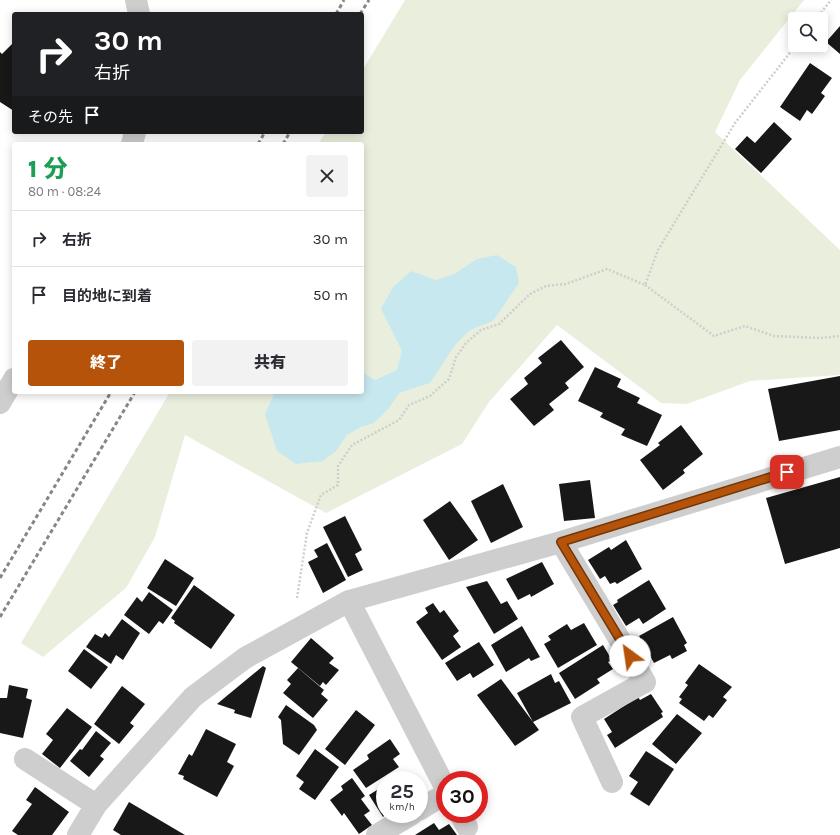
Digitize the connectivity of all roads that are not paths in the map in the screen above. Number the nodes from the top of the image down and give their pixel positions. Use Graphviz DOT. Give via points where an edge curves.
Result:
graph roads {
  1 [pos="136,0"];
  2 [pos="139,12"];
  3 [pos="12,382"];
  4 [pos="0,403"];
  5 [pos="840,457"];
  6 [pos="561,542"];
  7 [pos="349,602"];
  8 [pos="25,759"];
  9 [pos="437,771"];
  10 [pos="612,782"];
  11 [pos="96,806"];
  12 [pos="397,823"];
  13 [pos="78,835"];
  14 [pos="377,835"];
  1 -- 2 [label="street"];
  3 -- 4 [label="street"];
  5 -- 6 [label="street"];
  6 -- 7 [label="street"];
  6 -- 10 [label="street" via="645,682 582,717"];
  7 -- 9 [label="street"];
  7 -- 11 [label="street" via="245,658 193,697"];
  8 -- 11 [label="street"];
  11 -- 13 [label="street"];
  12 -- 14 [label="street"];
}
